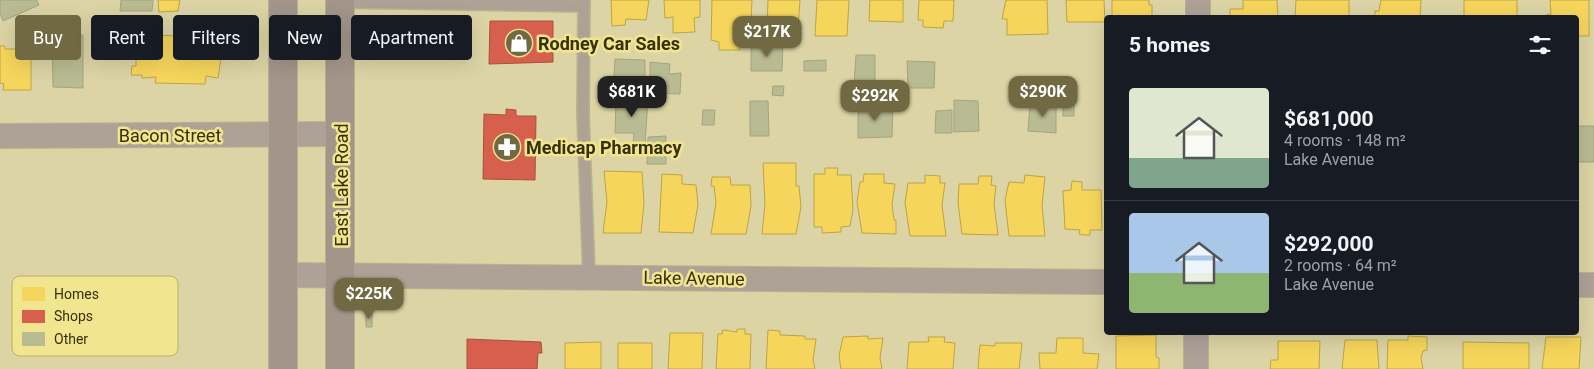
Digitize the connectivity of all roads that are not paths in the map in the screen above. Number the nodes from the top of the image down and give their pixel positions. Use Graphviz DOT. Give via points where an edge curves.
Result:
graph roads {
  1 [pos="283,0"];
  2 [pos="1198,0"];
  3 [pos="340,1"];
  4 [pos="584,3"];
  5 [pos="1198,15"];
  6 [pos="283,134"];
  7 [pos="340,134"];
  8 [pos="0,136"];
  9 [pos="340,274"];
  10 [pos="283,275"];
  11 [pos="589,276"];
  12 [pos="1104,282"];
  13 [pos="1579,285"];
  14 [pos="1594,285"];
  15 [pos="1196,335"];
  16 [pos="283,369"];
  17 [pos="340,369"];
  18 [pos="1196,369"];
  1 -- 6 [label="main road"];
  2 -- 5 [label="street"];
  3 -- 4 [label="lane"];
  3 -- 7 [label="main road, East Lake Road"];
  4 -- 11 [label="lane" via="583,114"];
  6 -- 7 [label="street, Bacon Street"];
  6 -- 8 [label="street, Bacon Street"];
  6 -- 10 [label="main road"];
  7 -- 9 [label="main road, East Lake Road"];
  9 -- 10 [label="street, Lake Avenue"];
  9 -- 11 [label="street, Lake Avenue"];
  9 -- 17 [label="main road, East Lake Road"];
  10 -- 16 [label="main road"];
  11 -- 12 [label="street, Lake Avenue"];
  13 -- 14 [label="street"];
  15 -- 18 [label="street"];
}
